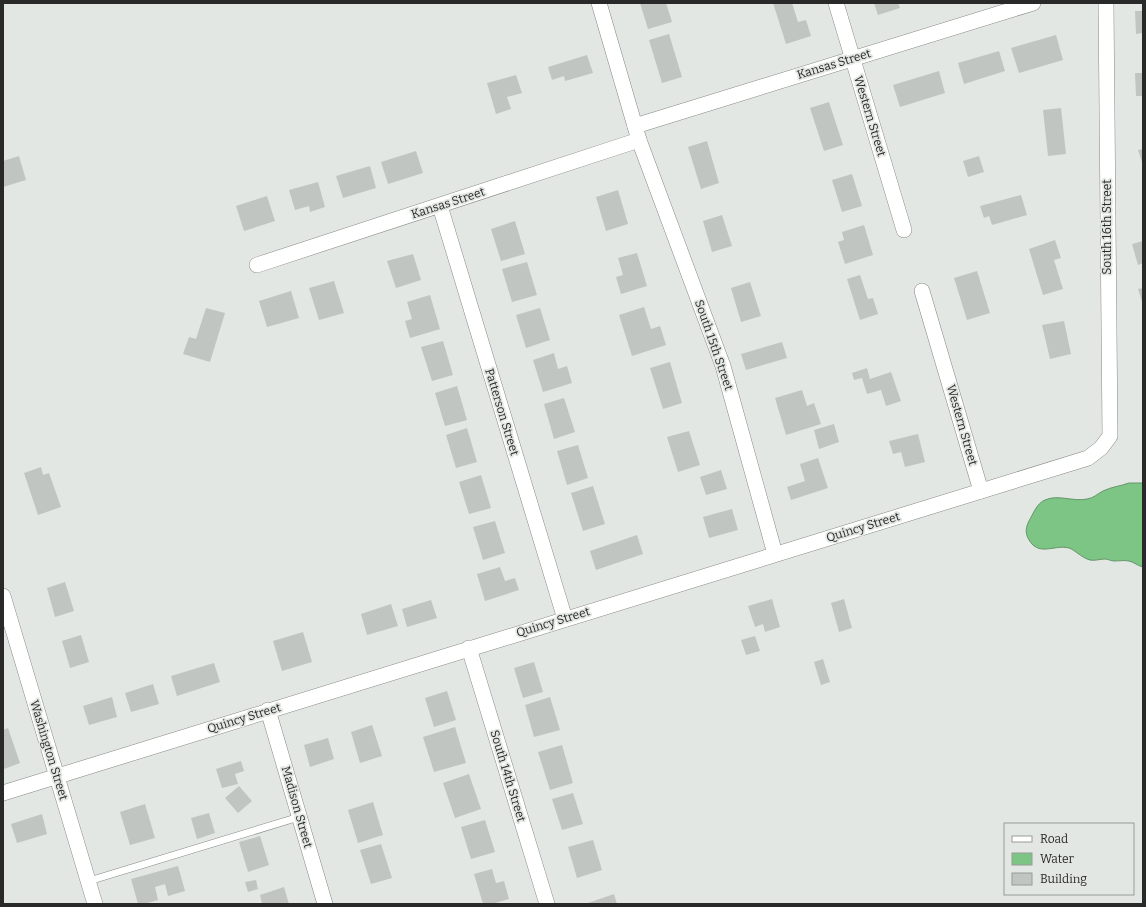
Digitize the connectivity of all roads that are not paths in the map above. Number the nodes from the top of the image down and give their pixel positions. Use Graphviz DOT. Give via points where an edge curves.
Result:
graph roads {
  1 [pos="599,3"];
  2 [pos="836,3"];
  3 [pos="1033,3"];
  4 [pos="1106,3"];
  5 [pos="853,58"];
  6 [pos="637,133"];
  7 [pos="440,206"];
  8 [pos="904,230"];
  9 [pos="257,265"];
  10 [pos="922,291"];
  11 [pos="1102,448"];
  12 [pos="981,491"];
  13 [pos="775,554"];
  14 [pos="3,596"];
  15 [pos="565,619"];
  16 [pos="469,648"];
  17 [pos="268,710"];
  18 [pos="56,776"];
  19 [pos="3,793"];
  20 [pos="300,817"];
  21 [pos="89,882"];
  22 [pos="96,904"];
  23 [pos="325,904"];
  24 [pos="547,904"];
  1 -- 6 [label="street, South 15th Street"];
  2 -- 5 [label="street, Western Street"];
  3 -- 5 [label="street, Kansas Street"];
  4 -- 11 [label="street, South 16th Street" via="1110,436"];
  5 -- 6 [label="street, Kansas Street"];
  5 -- 8 [label="street, Western Street"];
  6 -- 7 [label="street, Kansas Street"];
  6 -- 13 [label="street, South 15th Street" via="722,366"];
  7 -- 9 [label="street, Kansas Street"];
  7 -- 15 [label="street, Patterson Street"];
  10 -- 12 [label="street, Western Street"];
  11 -- 12 [label="street, Quincy Street" via="1088,458"];
  12 -- 13 [label="street, Quincy Street"];
  13 -- 15 [label="street, Quincy Street"];
  14 -- 18 [label="street, Washington Street"];
  15 -- 16 [label="street, Quincy Street"];
  16 -- 17 [label="street, Quincy Street"];
  16 -- 24 [label="street, South 14th Street"];
  17 -- 18 [label="street, Quincy Street"];
  17 -- 20 [label="street, Madison Street"];
  18 -- 19 [label="street, Quincy Street"];
  18 -- 21 [label="street, Washington Street"];
  20 -- 21 [label="lane"];
  20 -- 23 [label="street, Madison Street"];
  21 -- 22 [label="street, Washington Street"];
}
